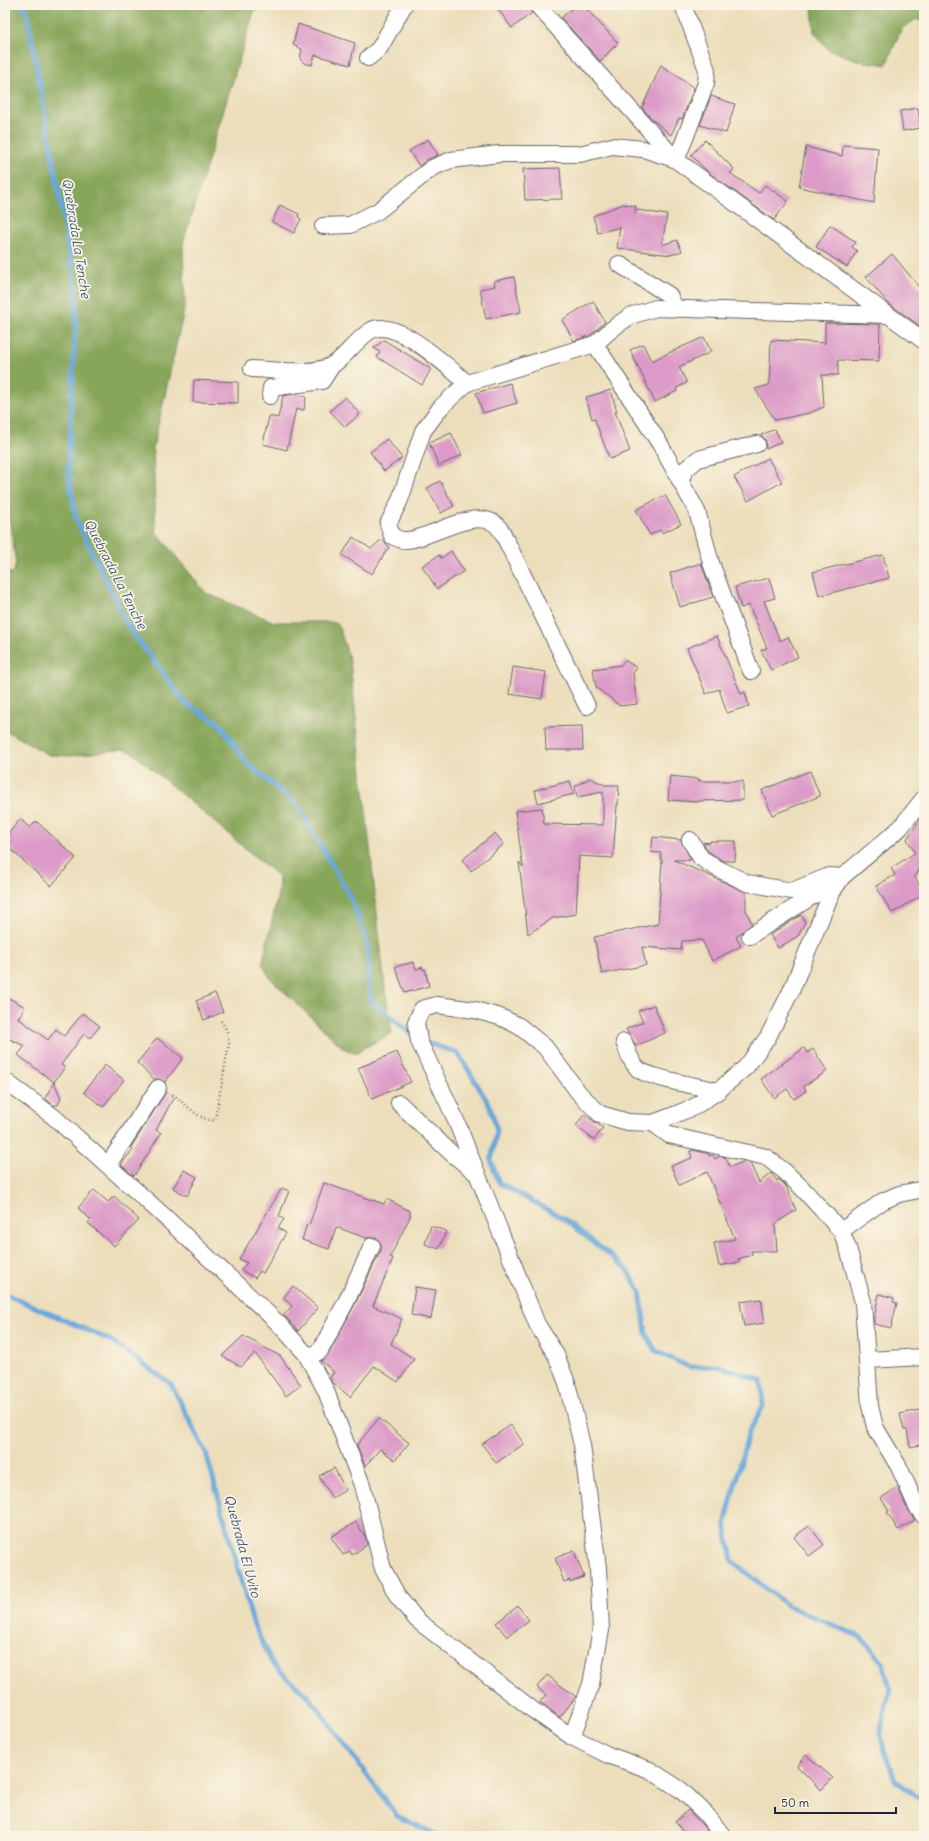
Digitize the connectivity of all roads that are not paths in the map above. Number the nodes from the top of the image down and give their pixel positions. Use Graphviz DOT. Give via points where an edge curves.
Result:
graph roads {
  1 [pos="404,5"];
  2 [pos="537,5"];
  3 [pos="683,5"];
  4 [pos="368,58"];
  5 [pos="676,160"];
  6 [pos="323,226"];
  7 [pos="619,264"];
  8 [pos="676,309"];
  9 [pos="888,315"];
  10 [pos="924,341"];
  11 [pos="595,344"];
  12 [pos="333,364"];
  13 [pos="252,369"];
  14 [pos="467,383"];
  15 [pos="270,396"];
  16 [pos="757,444"];
  17 [pos="680,480"];
  18 [pos="751,671"];
  19 [pos="587,706"];
  20 [pos="924,798"];
  21 [pos="690,840"];
  22 [pos="842,877"];
  23 [pos="750,936"];
  24 [pos="624,1042"];
  25 [pos="5,1081"];
  26 [pos="158,1088"];
  27 [pos="718,1091"];
  28 [pos="399,1103"];
  29 [pos="653,1123"];
  30 [pos="108,1165"];
  31 [pos="477,1174"];
  32 [pos="924,1189"];
  33 [pos="841,1231"];
  34 [pos="372,1246"];
  35 [pos="308,1356"];
  36 [pos="924,1357"];
  37 [pos="867,1360"];
  38 [pos="924,1516"];
  39 [pos="572,1737"];
  40 [pos="723,1836"];
  1 -- 4 [label="street" via="380,49"];
  2 -- 5 [label="street"];
  3 -- 5 [label="street" via="707,70 706,83"];
  5 -- 6 [label="street" via="643,149 612,146 580,154 499,154 451,160 432,168 378,212 350,225"];
  5 -- 9 [label="street"];
  7 -- 8 [label="street" via="670,295"];
  8 -- 9 [label="street"];
  8 -- 11 [label="street" via="656,308 630,316"];
  9 -- 10 [label="street"];
  11 -- 14 [label="street"];
  11 -- 17 [label="street" via="660,444"];
  12 -- 13 [label="street" via="311,371"];
  12 -- 14 [label="street" via="370,330 379,327 398,332 430,352"];
  12 -- 15 [label="street" via="322,381 271,388"];
  14 -- 19 [label="street" via="441,407 422,431 400,500 388,524 392,536 405,541 451,524 483,519 494,523 502,532"];
  16 -- 17 [label="street" via="698,459 686,468"];
  17 -- 18 [label="street" via="697,511 711,564"];
  20 -- 22 [label="street" via="900,828"];
  21 -- 22 [label="street" via="701,858 747,882 792,892 830,876"];
  22 -- 23 [label="street"];
  22 -- 27 [label="street" via="830,894 791,991 768,1037 746,1067"];
  24 -- 27 [label="street" via="631,1060 640,1070 653,1076"];
  25 -- 30 [label="street" via="54,1117"];
  26 -- 30 [label="street"];
  27 -- 29 [label="street" via="694,1107"];
  28 -- 31 [label="street"];
  29 -- 31 [label="street" via="628,1122 600,1114 579,1092 545,1047 519,1026 500,1017 474,1010 437,1005 422,1009 416,1022 420,1041"];
  29 -- 33 [label="street" via="669,1135 766,1157 793,1180"];
  30 -- 35 [label="street" via="278,1323"];
  31 -- 39 [label="street" via="537,1324 559,1362 567,1382 582,1445 598,1568 601,1630 591,1684"];
  32 -- 33 [label="street" via="899,1194 883,1201"];
  33 -- 37 [label="street" via="863,1302"];
  34 -- 35 [label="street" via="320,1351"];
  35 -- 39 [label="street" via="326,1391 362,1485 383,1569 398,1597 417,1620 532,1710"];
  36 -- 37 [label="street"];
  37 -- 38 [label="street" via="870,1406 875,1427"];
  39 -- 40 [label="street" via="608,1755 650,1770 681,1790 705,1813"];
}
